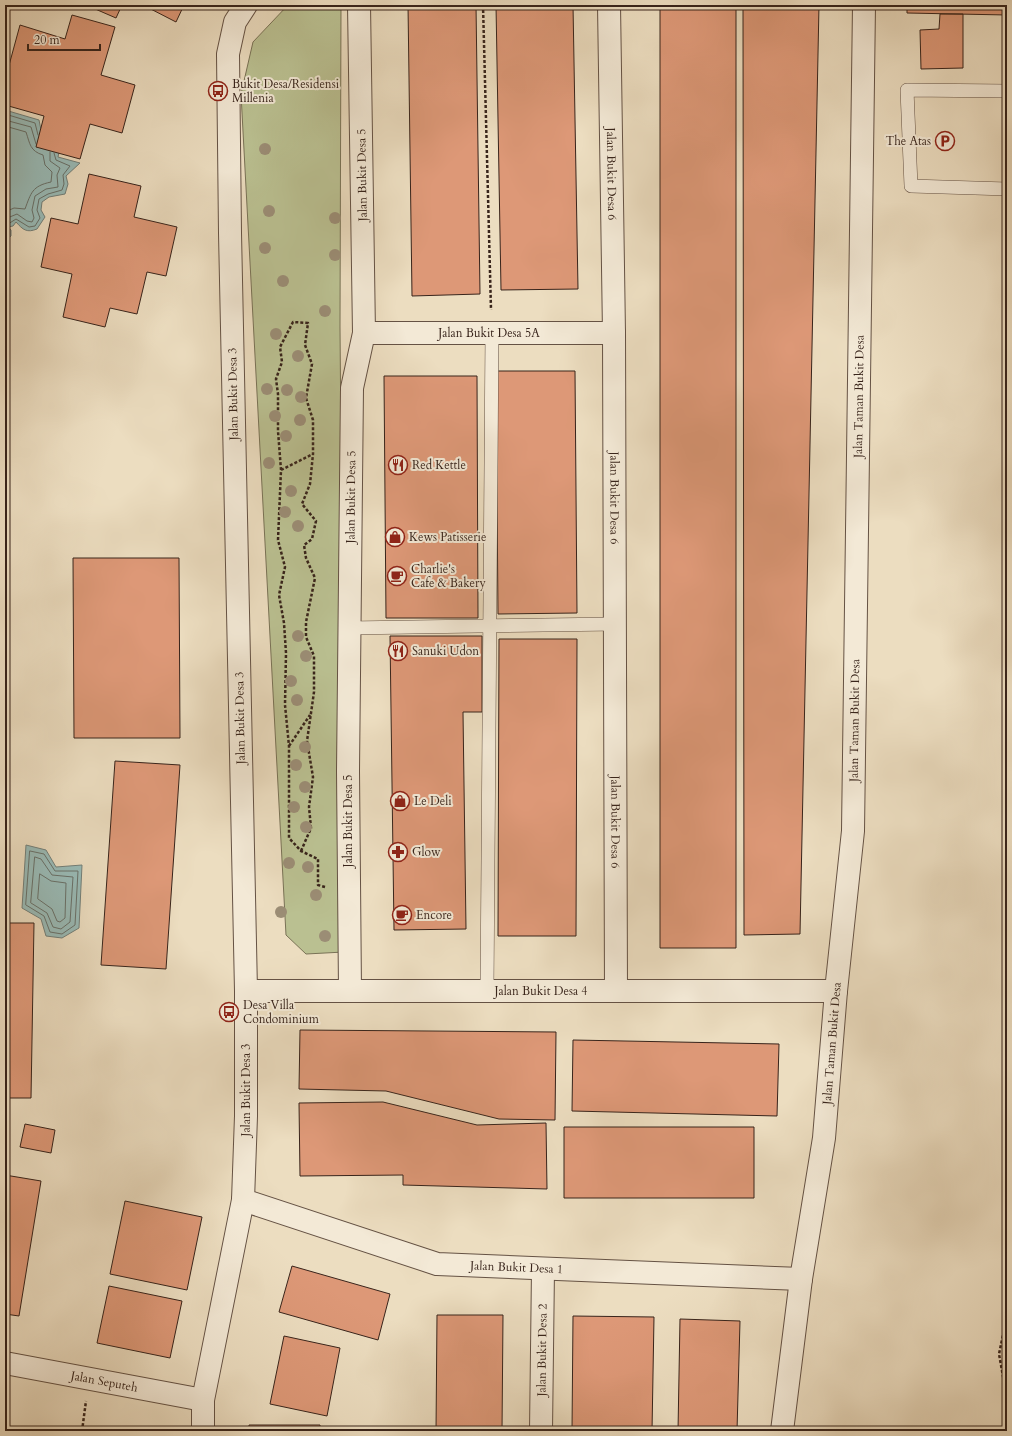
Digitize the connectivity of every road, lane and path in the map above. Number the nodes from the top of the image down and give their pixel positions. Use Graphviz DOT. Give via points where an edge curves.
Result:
graph roads {
  1 [pos="246,5"];
  2 [pos="359,5"];
  3 [pos="484,5"];
  4 [pos="609,5"];
  5 [pos="864,5"];
  6 [pos="1007,91"];
  7 [pos="1007,189"];
  8 [pos="364,333"];
  9 [pos="492,333"];
  10 [pos="614,333"];
  11 [pos="313,454"];
  12 [pos="281,470"];
  13 [pos="615,624"];
  14 [pos="490,626"];
  15 [pos="349,628"];
  16 [pos="310,715"];
  17 [pos="289,746"];
  18 [pos="246,991"];
  19 [pos="350,991"];
  20 [pos="487,991"];
  21 [pos="616,991"];
  22 [pos="836,991"];
  23 [pos="243,1200"];
  24 [pos="543,1269"];
  25 [pos="801,1279"];
  26 [pos="1007,1316"];
  27 [pos="5,1363"];
  28 [pos="1007,1385"];
  29 [pos="203,1400"];
  30 [pos="85,1403"];
  31 [pos="82,1431"];
  32 [pos="203,1431"];
  33 [pos="540,1431"];
  34 [pos="782,1431"];
  1 -- 18 [label="street, Jalan Bukit Desa 3" via="235,22 228,62"];
  2 -- 8 [label="street, Jalan Bukit Desa 5"];
  3 -- 9 [label="path"];
  4 -- 10 [label="street, Jalan Bukit Desa 6"];
  5 -- 22 [label="street, Jalan Taman Bukit Desa" via="854,831"];
  6 -- 7 [label="lane" via="907,90 911,186"];
  8 -- 9 [label="street, Jalan Bukit Desa 5A"];
  8 -- 15 [label="street, Jalan Bukit Desa 5" via="352,388"];
  9 -- 10 [label="street, Jalan Bukit Desa 5A"];
  9 -- 14 [label="lane"];
  10 -- 13 [label="street, Jalan Bukit Desa 6"];
  11 -- 12 [label="path"];
  11 -- 12 [label="path" via="313,420 306,398 312,364 305,345 308,323 293,322 280,347 282,362 276,379"];
  11 -- 16 [label="path" via="310,484 302,504 316,521 312,539 304,545 306,558 315,578 306,622 306,637 314,656 314,692"];
  12 -- 17 [label="path" via="278,540 285,567 279,595 286,645 285,705"];
  13 -- 14 [label="lane"];
  13 -- 21 [label="street, Jalan Bukit Desa 6"];
  14 -- 15 [label="lane"];
  14 -- 20 [label="lane"];
  15 -- 19 [label="street, Jalan Bukit Desa 5"];
  16 -- 17 [label="path"];
  16 -- 17 [label="path" via="307,741 313,777 309,807 311,828 301,851 289,838"];
  18 -- 19 [label="street, Jalan Bukit Desa 4"];
  18 -- 23 [label="street, Jalan Bukit Desa 3"];
  19 -- 20 [label="street, Jalan Bukit Desa 4"];
  20 -- 21 [label="street, Jalan Bukit Desa 4"];
  21 -- 22 [label="street, Jalan Bukit Desa 4"];
  22 -- 25 [label="street, Jalan Taman Bukit Desa" via="824,1138"];
  23 -- 24 [label="street, Jalan Bukit Desa 1" via="437,1264"];
  23 -- 29 [label="street, Jalan Bukit Desa 3"];
  24 -- 25 [label="street, Jalan Bukit Desa 1"];
  24 -- 33 [label="street, Jalan Bukit Desa 2"];
  25 -- 34 [label="street, Jalan Taman Bukit Desa"];
  26 -- 28 [label="path" via="999,1354 1004,1382"];
  27 -- 29 [label="street, Jalan Seputeh"];
  29 -- 32 [label="street, Jalan Bukit Desa 3"];
  30 -- 31 [label="path"];
}
